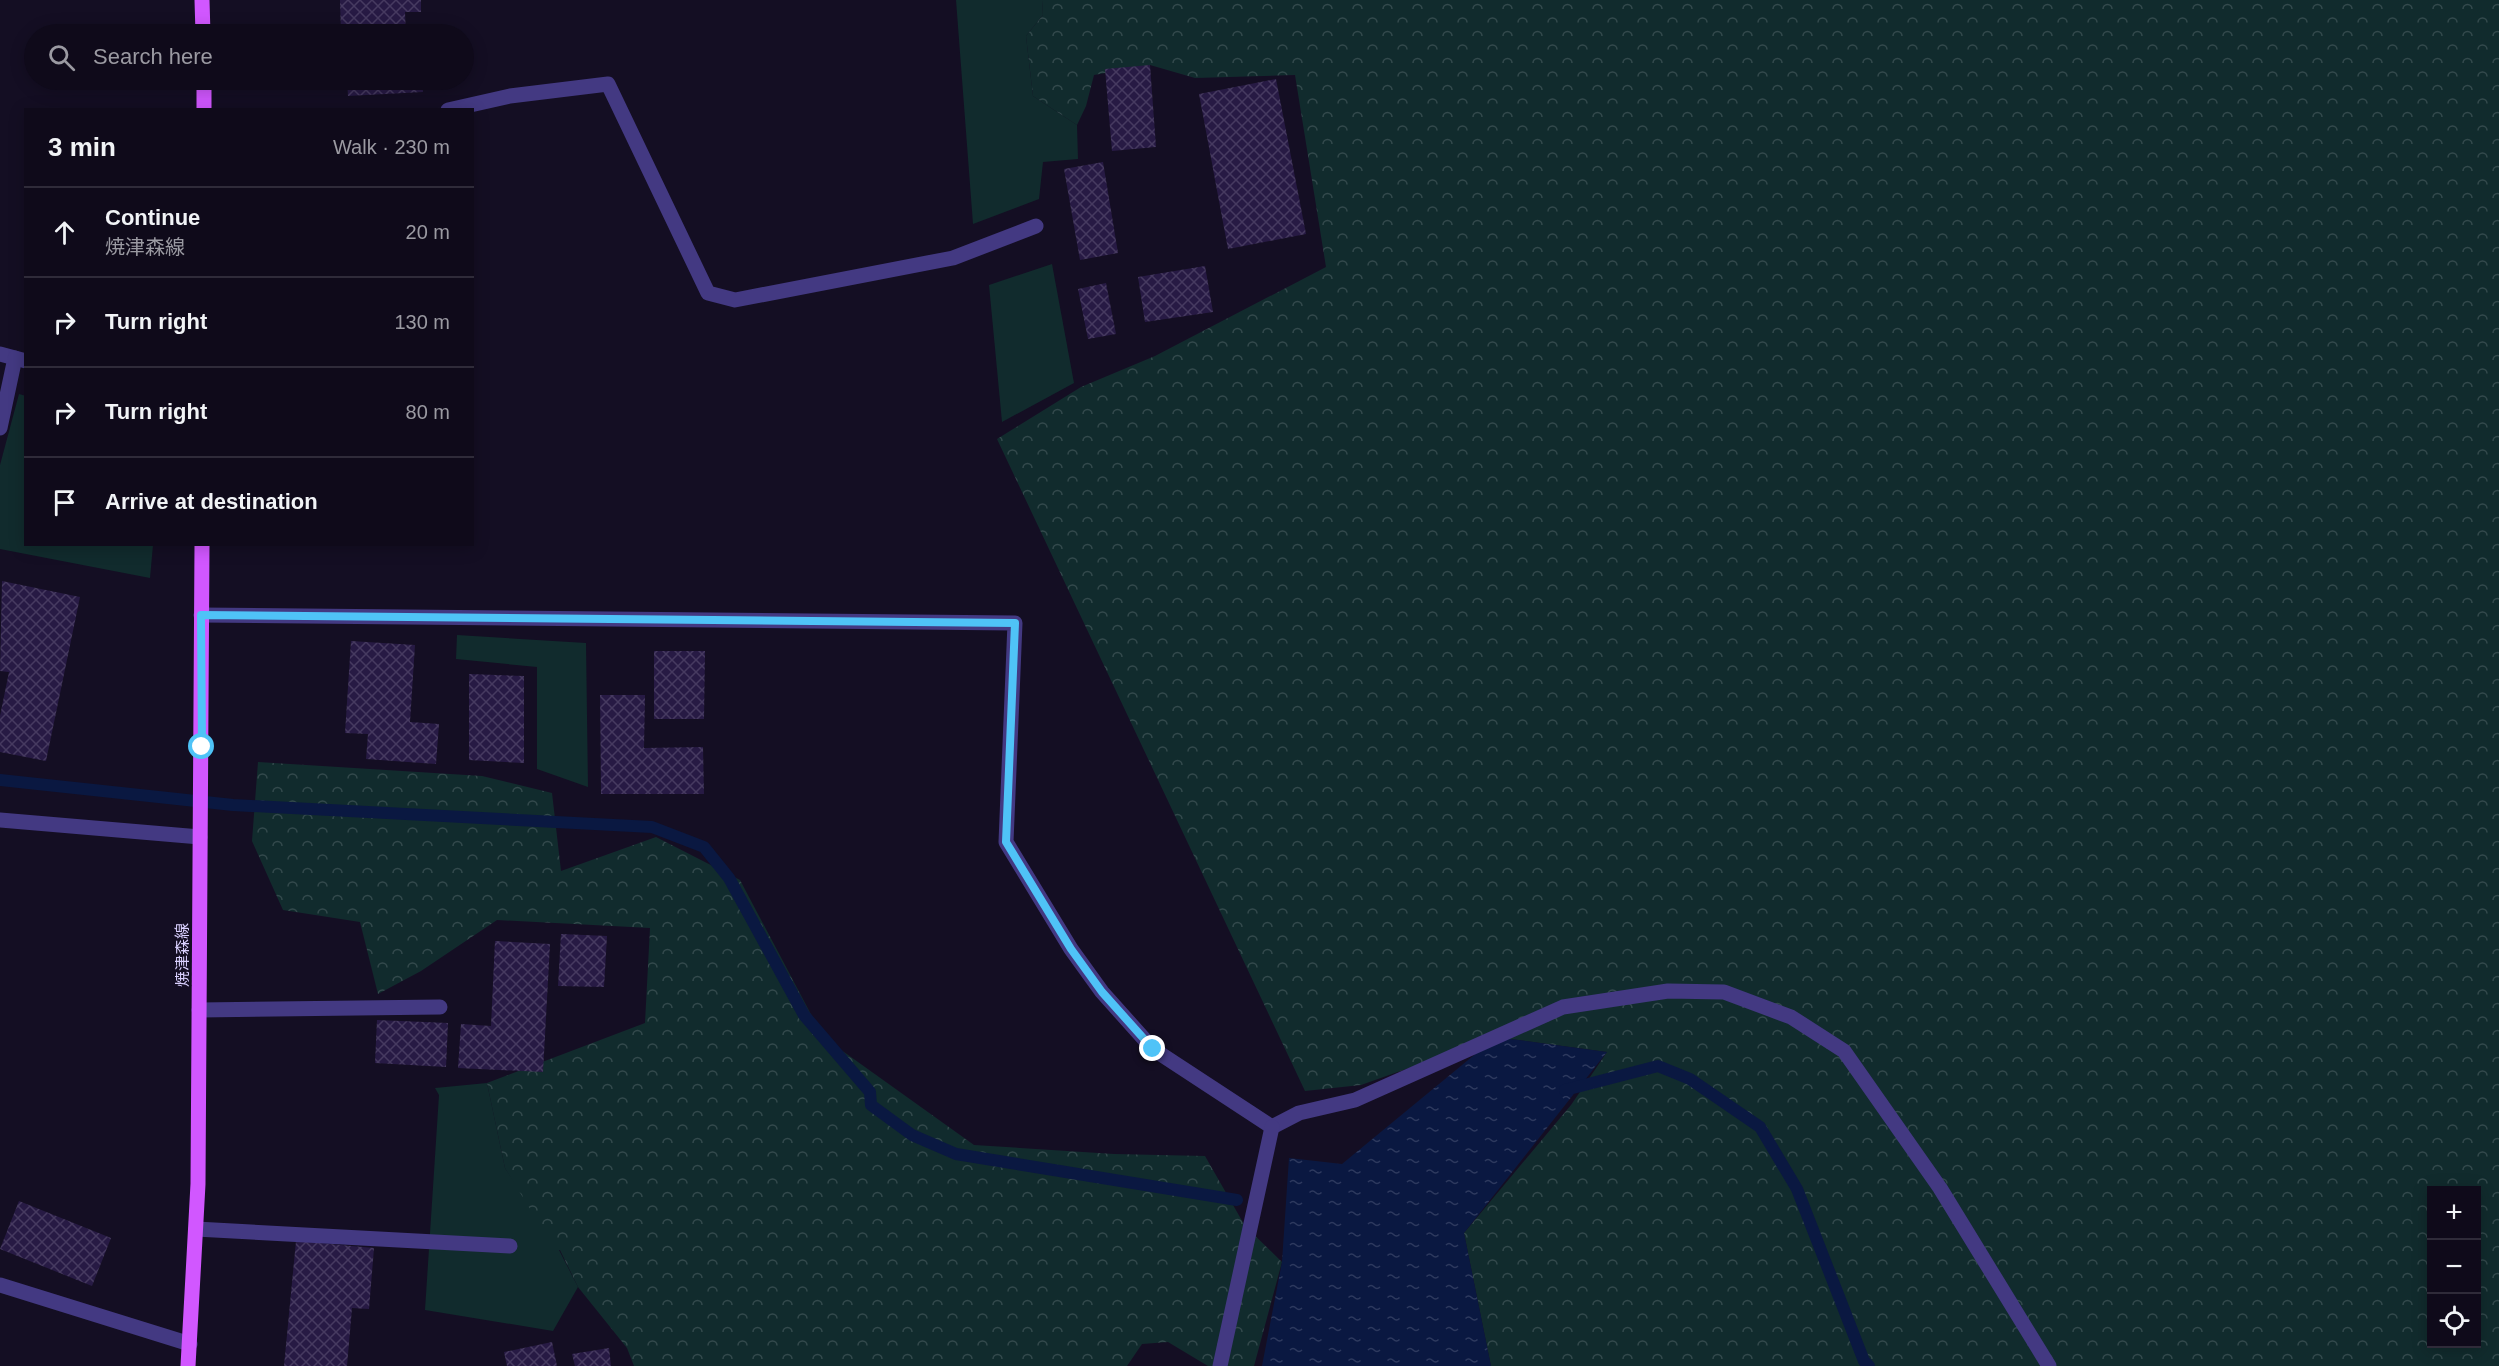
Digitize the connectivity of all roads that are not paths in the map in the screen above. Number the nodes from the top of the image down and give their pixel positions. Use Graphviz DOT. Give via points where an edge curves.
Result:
graph roads {
  1 [pos="202,0"];
  2 [pos="203,24"];
  3 [pos="204,90"];
  4 [pos="204,108"];
  5 [pos="457,108"];
  6 [pos="1036,226"];
  7 [pos="0,354"];
  8 [pos="20,359"];
  9 [pos="0,428"];
  10 [pos="202,546"];
  11 [pos="201,615"];
  12 [pos="0,820"];
  13 [pos="200,837"];
  14 [pos="440,1007"];
  15 [pos="199,1010"];
  16 [pos="1272,1127"];
  17 [pos="196,1229"];
  18 [pos="510,1246"];
  19 [pos="0,1285"];
  20 [pos="190,1344"];
  21 [pos="188,1366"];
  22 [pos="1220,1366"];
  23 [pos="2049,1366"];
  1 -- 2 [label="main road"];
  3 -- 4 [label="main road"];
  5 -- 6 [label="street" via="510,96 608,84 708,293 735,300 953,258"];
  7 -- 8 [label="street"];
  8 -- 9 [label="street"];
  10 -- 11 [label="main road, 焼津森線"];
  11 -- 13 [label="main road, 焼津森線"];
  11 -- 16 [label="street" via="1015,623 1006,842 1095,983 1153,1049"];
  12 -- 13 [label="street"];
  13 -- 15 [label="main road, 焼津森線"];
  14 -- 15 [label="street"];
  15 -- 17 [label="main road, 焼津森線"];
  16 -- 22 [label="street"];
  16 -- 23 [label="street" via="1299,1113 1355,1100 1563,1007 1668,991 1724,992 1791,1017 1844,1051 1940,1188"];
  17 -- 18 [label="street"];
  17 -- 20 [label="main road, 焼津森線"];
  19 -- 20 [label="street"];
  20 -- 21 [label="main road, 焼津森線"];
}
